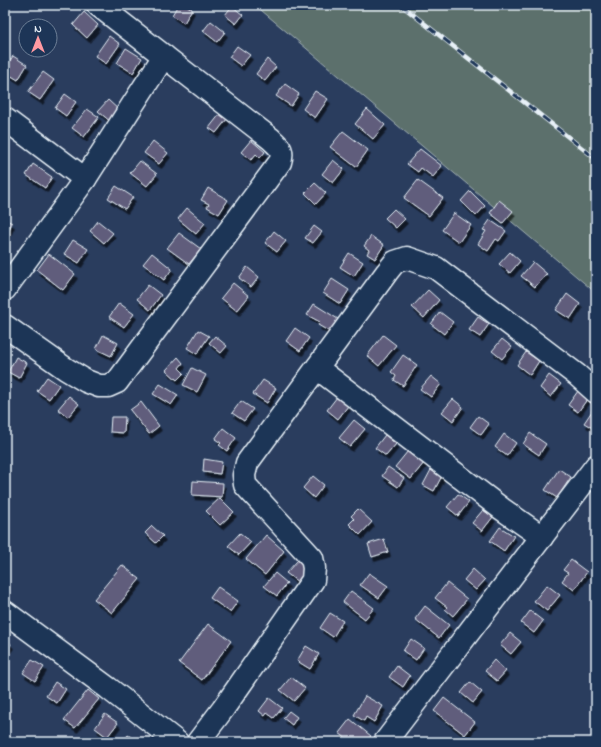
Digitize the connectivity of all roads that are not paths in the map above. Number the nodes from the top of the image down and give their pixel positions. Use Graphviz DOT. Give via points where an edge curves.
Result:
graph roads {
  1 [pos="98,5"];
  2 [pos="164,56"];
  3 [pos="5,119"];
  4 [pos="85,179"];
  5 [pos="5,289"];
  6 [pos="5,326"];
  7 [pos="316,368"];
  8 [pos="596,392"];
  9 [pos="596,466"];
  10 [pos="542,537"];
  11 [pos="5,612"];
  12 [pos="177,742"];
  13 [pos="198,742"];
  14 [pos="385,742"];
  1 -- 2 [label="street"];
  2 -- 4 [label="street"];
  2 -- 6 [label="street" via="271,139 280,148 280,162 118,382 99,386 86,381"];
  3 -- 4 [label="street"];
  4 -- 5 [label="street"];
  7 -- 8 [label="street" via="387,272 396,262 407,258 436,268"];
  7 -- 10 [label="street"];
  7 -- 13 [label="street" via="247,463 244,475 245,485 312,558 313,580"];
  9 -- 10 [label="street"];
  10 -- 14 [label="street"];
  11 -- 12 [label="street"];
}
